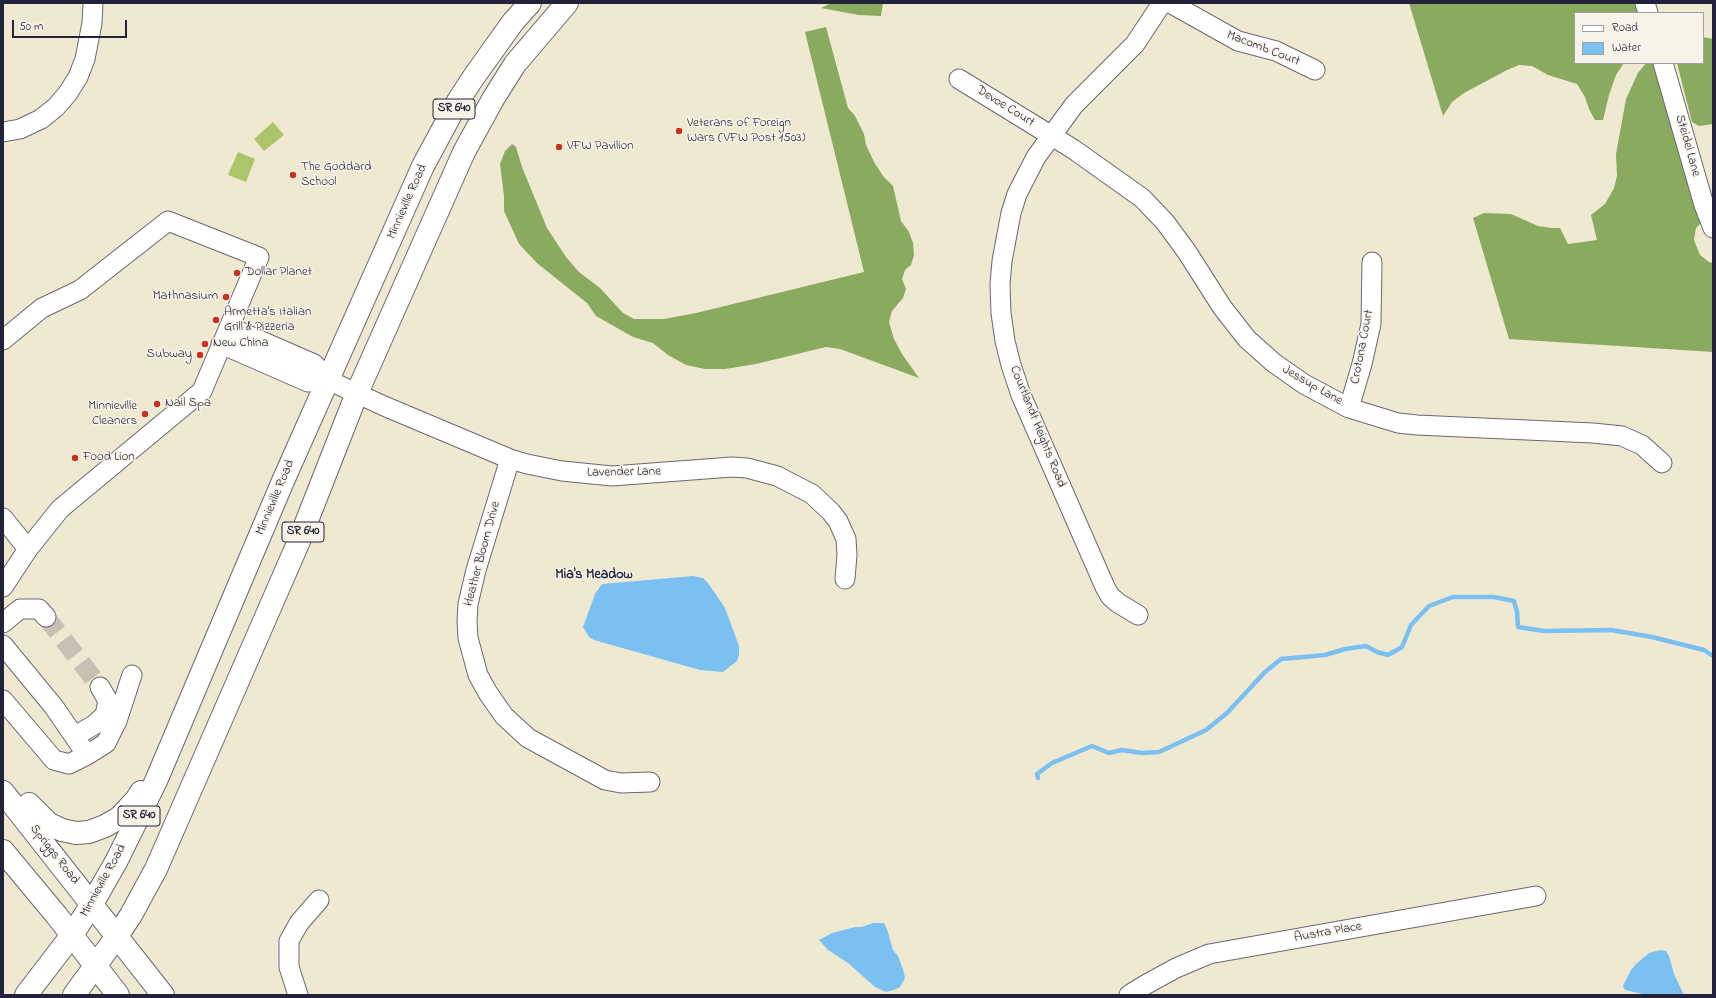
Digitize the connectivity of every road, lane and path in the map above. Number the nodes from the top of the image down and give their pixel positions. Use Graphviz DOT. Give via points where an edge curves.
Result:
graph roads {
  1 [pos="93,3"];
  2 [pos="530,3"];
  3 [pos="567,3"];
  4 [pos="1162,3"];
  5 [pos="1170,3"];
  6 [pos="1663,64"];
  7 [pos="1315,70"];
  8 [pos="959,78"];
  9 [pos="3,132"];
  10 [pos="1051,136"];
  11 [pos="1713,228"];
  12 [pos="1372,262"];
  13 [pos="229,327"];
  14 [pos="3,340"];
  15 [pos="221,344"];
  16 [pos="328,380"];
  17 [pos="357,393"];
  18 [pos="1349,408"];
  19 [pos="510,459"];
  20 [pos="1662,463"];
  21 [pos="3,518"];
  22 [pos="27,552"];
  23 [pos="845,579"];
  24 [pos="3,587"];
  25 [pos="1138,615"];
  26 [pos="46,617"];
  27 [pos="3,623"];
  28 [pos="3,645"];
  29 [pos="132,675"];
  30 [pos="100,687"];
  31 [pos="3,700"];
  32 [pos="179,725"];
  33 [pos="75,736"];
  34 [pos="87,755"];
  35 [pos="3,780"];
  36 [pos="650,782"];
  37 [pos="3,792"];
  38 [pos="3,851"];
  39 [pos="1536,896"];
  40 [pos="319,900"];
  41 [pos="92,904"];
  42 [pos="72,935"];
  43 [pos="117,936"];
  44 [pos="96,966"];
  45 [pos="26,995"];
  46 [pos="74,995"];
  47 [pos="118,995"];
  48 [pos="163,995"];
  49 [pos="298,995"];
  50 [pos="1129,995"];
  1 -- 9 [label="street" via="85,59 68,93 41,119 20,129"];
  2 -- 16 [label="main road, Minnieville Road / SR 640" via="486,58 442,131"];
  3 -- 17 [label="main road, SR 640" via="515,64 479,124 437,211"];
  4 -- 10 [label="street, Courtlandt Heights Road" via="1135,44 1074,105"];
  5 -- 7 [label="street, Macomb Court" via="1238,41 1276,51"];
  6 -- 11 [label="street, Steidel Lane"];
  8 -- 10 [label="street, Devoe Court"];
  10 -- 18 [label="street, Jessup Lane" via="1142,198 1165,222 1234,324 1260,352 1304,384"];
  10 -- 25 [label="street, Courtlandt Heights Road" via="1025,178 1011,214 1000,284 1005,341 1021,395 1105,587 1118,603"];
  12 -- 18 [label="street, Crotona Court" via="1371,324"];
  13 -- 14 [label="street" via="259,257 168,221 80,290 42,308"];
  13 -- 15 [label="street"];
  13 -- 16 [label="street" via="314,364"];
  15 -- 16 [label="street" via="308,382"];
  15 -- 22 [label="street" via="202,391 60,509"];
  16 -- 17 [label="street, Lavender Lane"];
  16 -- 32 [label="main road, Minnieville Road / SR 640"];
  17 -- 19 [label="street, Lavender Lane"];
  17 -- 43 [label="main road, SR 640" via="299,541 159,862"];
  18 -- 20 [label="street, Jessup Lane" via="1398,423 1417,425 1622,436 1642,445"];
  19 -- 23 [label="street, Lavender Lane" via="555,470 587,474 628,475 732,467 776,476 812,494 838,521 846,539"];
  19 -- 36 [label="street, Heather Bloom Drive" via="468,604 468,638 478,675 504,716 528,738 605,780 621,783"];
  21 -- 22 [label="street"];
  22 -- 24 [label="street"];
  26 -- 27 [label="street" via="39,609 20,609"];
  28 -- 33 [label="street"];
  29 -- 34 [label="street" via="118,722 106,743"];
  30 -- 33 [label="street" via="108,701 105,715"];
  31 -- 34 [label="street" via="54,760 69,764"];
  32 -- 35 [label="main road" via="136,800 119,818 89,832 76,833 49,824"];
  32 -- 41 [label="main road, Minnieville Road / SR 640" via="156,781"];
  33 -- 34 [label="street"];
  37 -- 41 [label="main road, Spriggs Road"];
  38 -- 42 [label="main road"];
  39 -- 50 [label="street, Austra Place" via="1209,954 1176,968"];
  40 -- 49 [label="street" via="293,931 289,941 289,967"];
  41 -- 42 [label="main road, Minnieville Road / SR 640"];
  41 -- 43 [label="main road, Spriggs Road"];
  42 -- 44 [label="main road"];
  42 -- 45 [label="main road, Minnieville Road / SR 640"];
  43 -- 44 [label="main road, SR 640"];
  43 -- 48 [label="main road, Spriggs Road"];
  44 -- 46 [label="main road, SR 640"];
  44 -- 47 [label="main road"];
}
